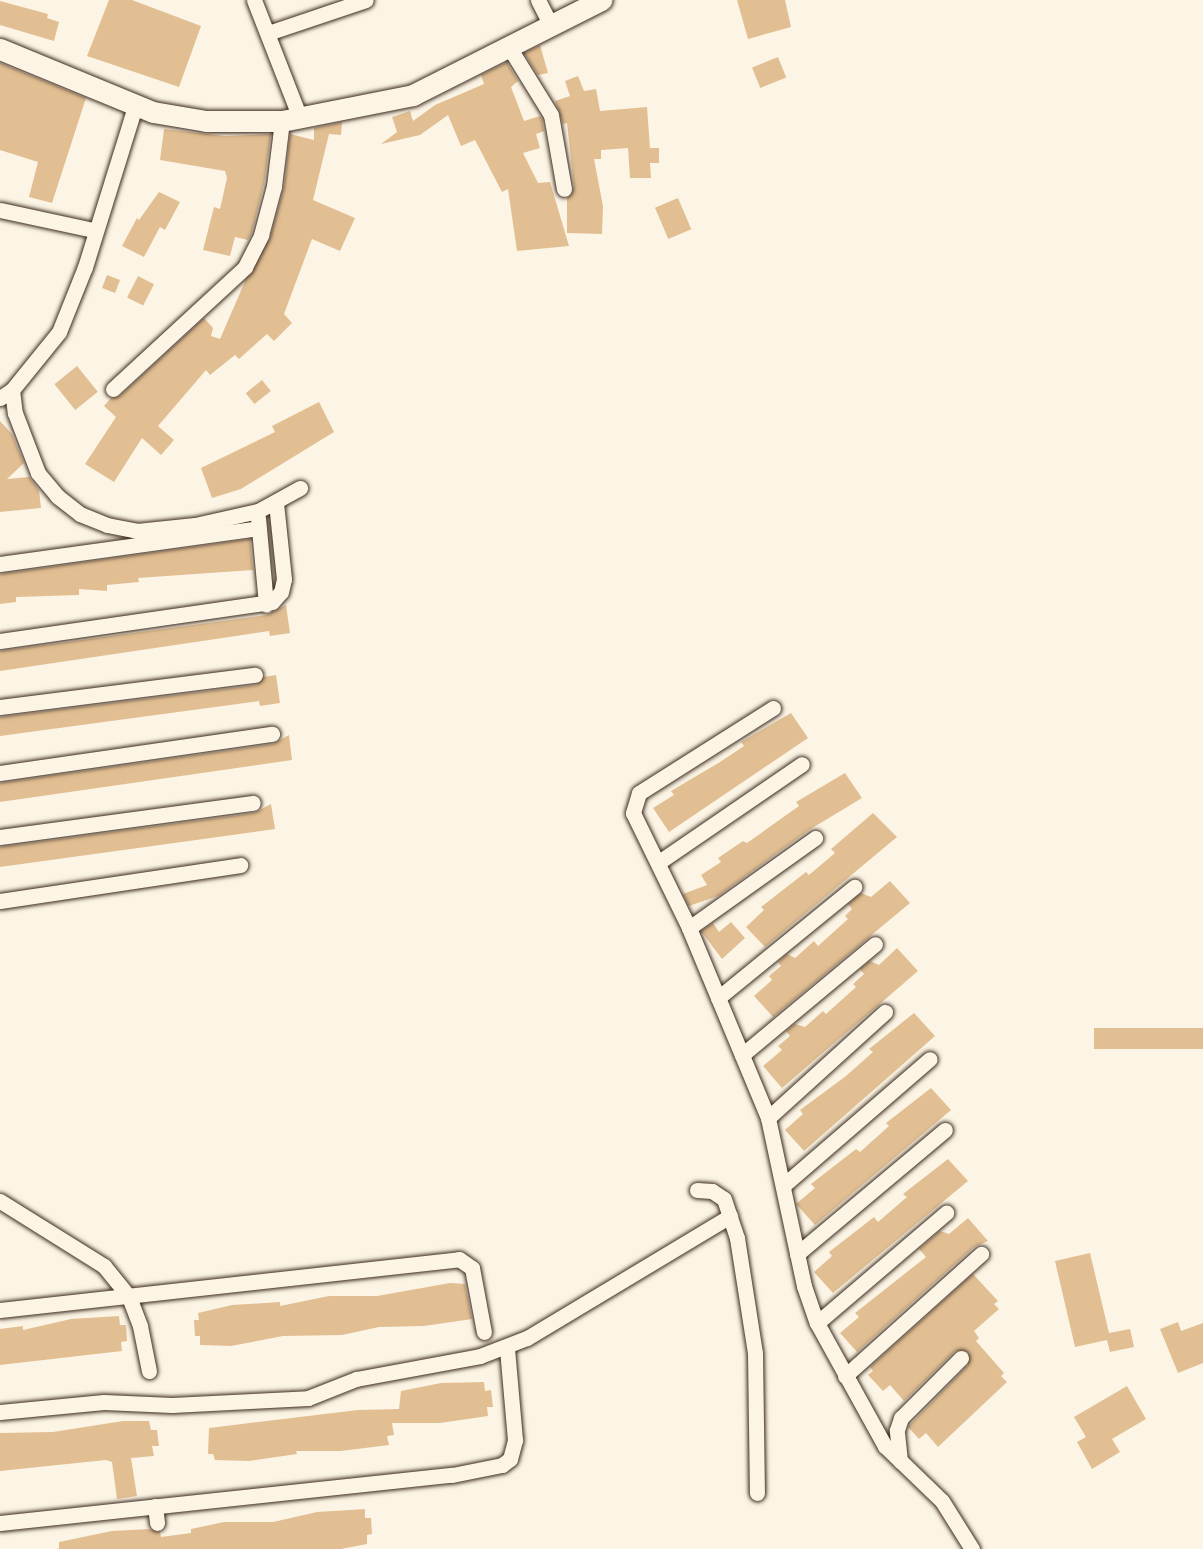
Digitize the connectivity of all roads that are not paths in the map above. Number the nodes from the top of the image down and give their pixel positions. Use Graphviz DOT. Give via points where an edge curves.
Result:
graph roads {
  1 [pos="254,0"];
  2 [pos="366,0"];
  3 [pos="538,0"];
  4 [pos="601,0"];
  5 [pos="552,27"];
  6 [pos="268,33"];
  7 [pos="509,47"];
  8 [pos="0,49"];
  9 [pos="135,106"];
  10 [pos="291,119"];
  11 [pos="564,189"];
  12 [pos="0,210"];
  13 [pos="93,230"];
  14 [pos="113,389"];
  15 [pos="6,394"];
  16 [pos="300,488"];
  17 [pos="276,503"];
  18 [pos="258,511"];
  19 [pos="259,528"];
  20 [pos="0,564"];
  21 [pos="266,605"];
  22 [pos="0,641"];
  23 [pos="255,675"];
  24 [pos="0,707"];
  25 [pos="773,708"];
  26 [pos="272,734"];
  27 [pos="802,764"];
  28 [pos="0,772"];
  29 [pos="253,803"];
  30 [pos="0,837"];
  31 [pos="816,838"];
  32 [pos="659,862"];
  33 [pos="240,865"];
  34 [pos="854,887"];
  35 [pos="0,901"];
  36 [pos="689,928"];
  37 [pos="875,944"];
  38 [pos="718,999"];
  39 [pos="885,1012"];
  40 [pos="742,1055"];
  41 [pos="930,1059"];
  42 [pos="768,1118"];
  43 [pos="945,1130"];
  44 [pos="785,1184"];
  45 [pos="697,1190"];
  46 [pos="0,1201"];
  47 [pos="946,1212"];
  48 [pos="730,1216"];
  49 [pos="797,1254"];
  50 [pos="981,1254"];
  51 [pos="129,1297"];
  52 [pos="0,1310"];
  53 [pos="817,1323"];
  54 [pos="484,1332"];
  55 [pos="507,1348"];
  56 [pos="961,1358"];
  57 [pos="149,1371"];
  58 [pos="846,1376"];
  59 [pos="0,1412"];
  60 [pos="900,1461"];
  61 [pos="757,1493"];
  62 [pos="155,1506"];
  63 [pos="0,1523"];
  64 [pos="157,1524"];
  65 [pos="972,1549"];
  1 -- 6 [label="street"];
  2 -- 6 [label="street"];
  3 -- 5 [label="street"];
  4 -- 5 [label="street"];
  5 -- 7 [label="street"];
  6 -- 10 [label="street"];
  7 -- 10 [label="street" via="413,95"];
  7 -- 11 [label="street" via="551,115"];
  8 -- 9 [label="street"];
  9 -- 10 [label="street" via="206,121"];
  9 -- 13 [label="street"];
  10 -- 14 [label="street" via="261,234 245,267"];
  12 -- 13 [label="street"];
  13 -- 15 [label="street" via="85,267 58,332"];
  15 -- 18 [label="street" via="38,473 57,496 80,514 136,531 195,525"];
  16 -- 17 [label="street"];
  17 -- 18 [label="street"];
  17 -- 21 [label="street" via="284,586 277,598"];
  18 -- 19 [label="street"];
  19 -- 20 [label="street"];
  19 -- 21 [label="street"];
  21 -- 22 [label="street"];
  23 -- 24 [label="street"];
  25 -- 32 [label="street" via="635,798 633,813"];
  26 -- 28 [label="street"];
  27 -- 32 [label="street"];
  29 -- 30 [label="street"];
  31 -- 36 [label="street"];
  32 -- 36 [label="street"];
  33 -- 35 [label="street"];
  34 -- 38 [label="street"];
  36 -- 38 [label="street"];
  37 -- 40 [label="street"];
  38 -- 40 [label="street"];
  39 -- 42 [label="street"];
  40 -- 42 [label="street"];
  41 -- 44 [label="street"];
  42 -- 44 [label="street"];
  43 -- 49 [label="street"];
  44 -- 49 [label="street"];
  45 -- 48 [label="street" via="712,1191 724,1199"];
  46 -- 51 [label="street" via="104,1266"];
  47 -- 53 [label="street"];
  48 -- 55 [label="street"];
  48 -- 61 [label="street" via="755,1353"];
  49 -- 53 [label="street"];
  50 -- 58 [label="street"];
  51 -- 52 [label="street"];
  51 -- 54 [label="street" via="459,1259 472,1268"];
  51 -- 57 [label="street" via="140,1326"];
  53 -- 58 [label="street"];
  55 -- 59 [label="street" via="349,1380 308,1398 172,1405 104,1402"];
  55 -- 62 [label="street" via="515,1440 514,1450 502,1465 452,1476"];
  56 -- 60 [label="street" via="901,1418 897,1430"];
  58 -- 60 [label="street" via="873,1428"];
  60 -- 65 [label="street" via="947,1508"];
  62 -- 63 [label="street"];
  62 -- 64 [label="street"];
}
